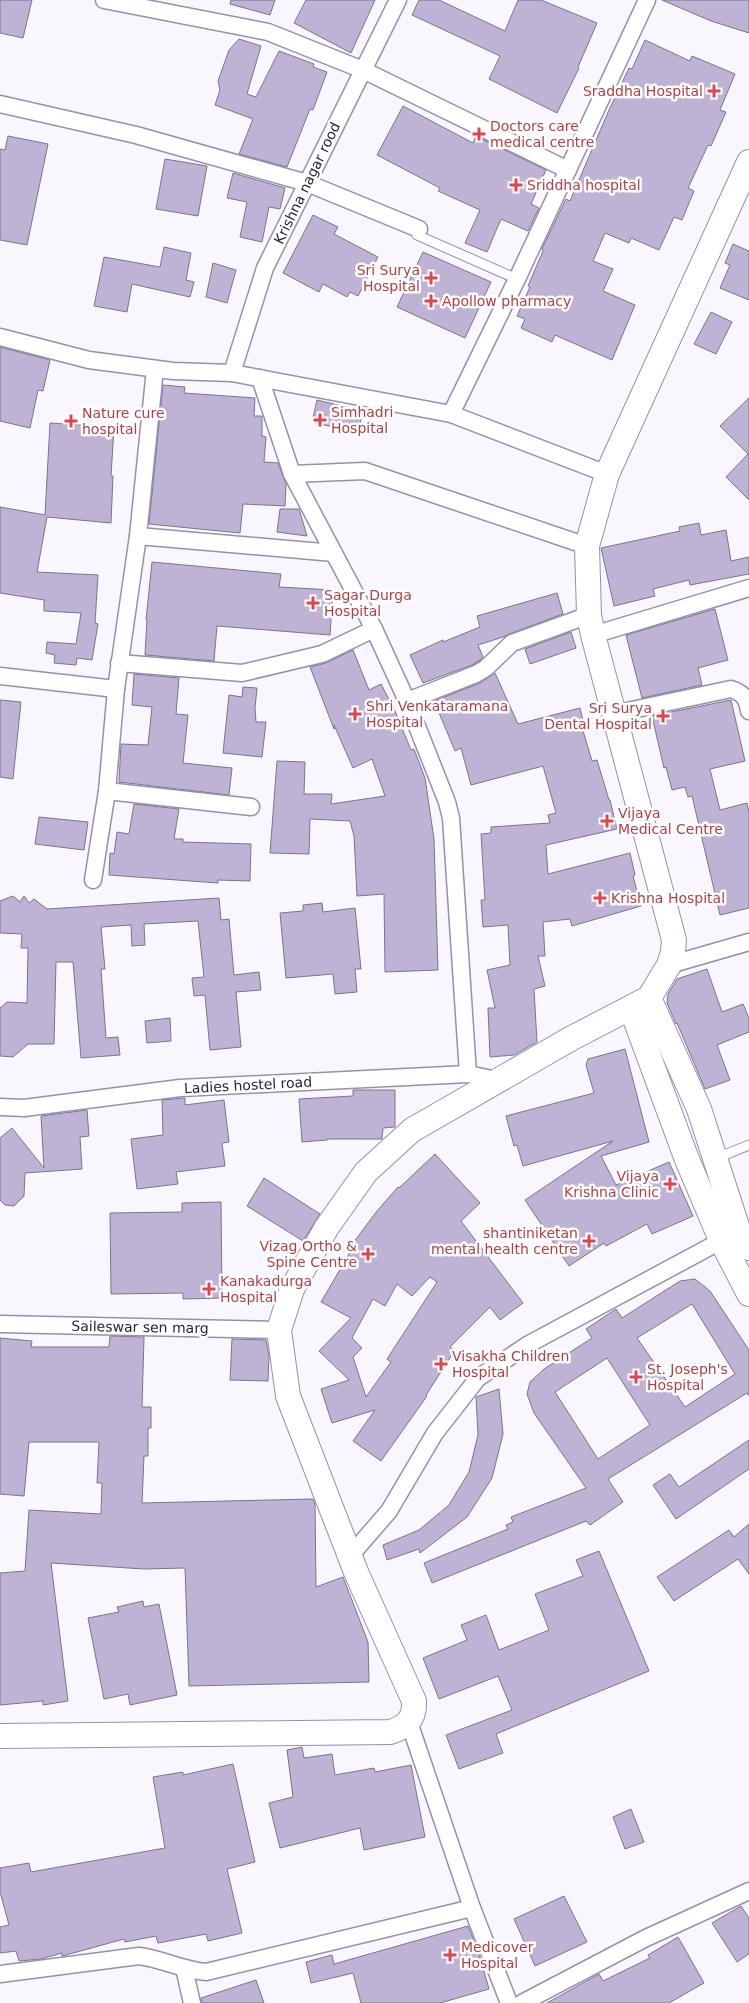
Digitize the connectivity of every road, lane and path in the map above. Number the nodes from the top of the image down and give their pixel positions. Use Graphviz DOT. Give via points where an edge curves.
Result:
graph roads {
  1 [pos="109,0"];
  2 [pos="398,0"];
  3 [pos="647,0"];
  4 [pos="363,70"];
  5 [pos="0,104"];
  6 [pos="749,162"];
  7 [pos="568,170"];
  8 [pos="307,183"];
  9 [pos="418,232"];
  10 [pos="517,279"];
  11 [pos="0,337"];
  12 [pos="155,369"];
  13 [pos="232,373"];
  14 [pos="260,378"];
  15 [pos="451,414"];
  16 [pos="292,474"];
  17 [pos="607,474"];
  18 [pos="138,536"];
  19 [pos="587,546"];
  20 [pos="334,553"];
  21 [pos="749,588"];
  22 [pos="591,625"];
  23 [pos="374,629"];
  24 [pos="119,663"];
  25 [pos="0,676"];
  26 [pos="116,690"];
  27 [pos="407,701"];
  28 [pos="749,711"];
  29 [pos="613,714"];
  30 [pos="107,791"];
  31 [pos="251,807"];
  32 [pos="93,880"];
  33 [pos="749,942"];
  34 [pos="668,965"];
  35 [pos="640,1003"];
  36 [pos="468,1074"];
  37 [pos="497,1080"];
  38 [pos="0,1107"];
  39 [pos="749,1145"];
  40 [pos="715,1159"];
  41 [pos="736,1240"];
  42 [pos="749,1294"];
  43 [pos="0,1324"];
  44 [pos="279,1330"];
  45 [pos="350,1556"];
  46 [pos="410,1722"];
  47 [pos="0,1736"];
  48 [pos="749,1892"];
  49 [pos="472,1908"];
  50 [pos="184,1968"];
  51 [pos="0,1974"];
  52 [pos="192,2003"];
  53 [pos="509,2003"];
  54 [pos="522,2003"];
  1 -- 4 [label="street" via="268,32"];
  2 -- 4 [label="street, Krishna nagar rood"];
  3 -- 7 [label="street"];
  4 -- 7 [label="street"];
  4 -- 8 [label="street, Krishna nagar rood"];
  5 -- 8 [label="street" via="136,135"];
  6 -- 17 [label="street"];
  7 -- 10 [label="street"];
  8 -- 9 [label="street"];
  8 -- 13 [label="street, Krishna nagar rood" via="265,268"];
  9 -- 10 [label="lane"];
  10 -- 15 [label="street"];
  11 -- 12 [label="street" via="89,360"];
  12 -- 13 [label="street"];
  12 -- 18 [label="street"];
  13 -- 14 [label="street"];
  14 -- 15 [label="street"];
  14 -- 16 [label="street"];
  15 -- 17 [label="street"];
  16 -- 19 [label="street" via="364,471"];
  16 -- 20 [label="street"];
  17 -- 19 [label="street"];
  18 -- 20 [label="street"];
  18 -- 24 [label="street"];
  19 -- 22 [label="street"];
  20 -- 23 [label="street"];
  21 -- 22 [label="street"];
  22 -- 27 [label="street" via="512,643 481,671"];
  22 -- 29 [label="street"];
  23 -- 24 [label="street" via="322,654 242,673"];
  23 -- 27 [label="street"];
  24 -- 26 [label="street"];
  25 -- 26 [label="street"];
  26 -- 30 [label="street"];
  27 -- 36 [label="street" via="447,802 450,818"];
  28 -- 29 [label="street" via="747,699 741,692 730,689"];
  29 -- 34 [label="street" via="674,940"];
  30 -- 31 [label="street"];
  30 -- 32 [label="street"];
  33 -- 34 [label="street"];
  34 -- 35 [label="street"];
  35 -- 37 [label="street"];
  35 -- 40 [label="street" via="699,1109"];
  35 -- 41 [label="street" via="686,1157"];
  36 -- 37 [label="street, Ladies hostel road"];
  36 -- 38 [label="street, Ladies hostel road" via="180,1088 24,1108"];
  37 -- 44 [label="street" via="412,1130 366,1172 327,1226 292,1289"];
  39 -- 40 [label="lane"];
  40 -- 41 [label="street"];
  41 -- 42 [label="street"];
  41 -- 45 [label="street" via="529,1344 478,1378 435,1433 389,1512"];
  43 -- 44 [label="street, Saileswar sen marg"];
  44 -- 45 [label="street" via="288,1396"];
  45 -- 46 [label="street" via="414,1701"];
  46 -- 47 [label="street" via="390,1732"];
  46 -- 49 [label="street"];
  48 -- 54 [label="street" via="646,1938"];
  49 -- 50 [label="street" via="206,1972"];
  49 -- 53 [label="street"];
  50 -- 51 [label="street" via="139,1956"];
  50 -- 52 [label="street"];
}
